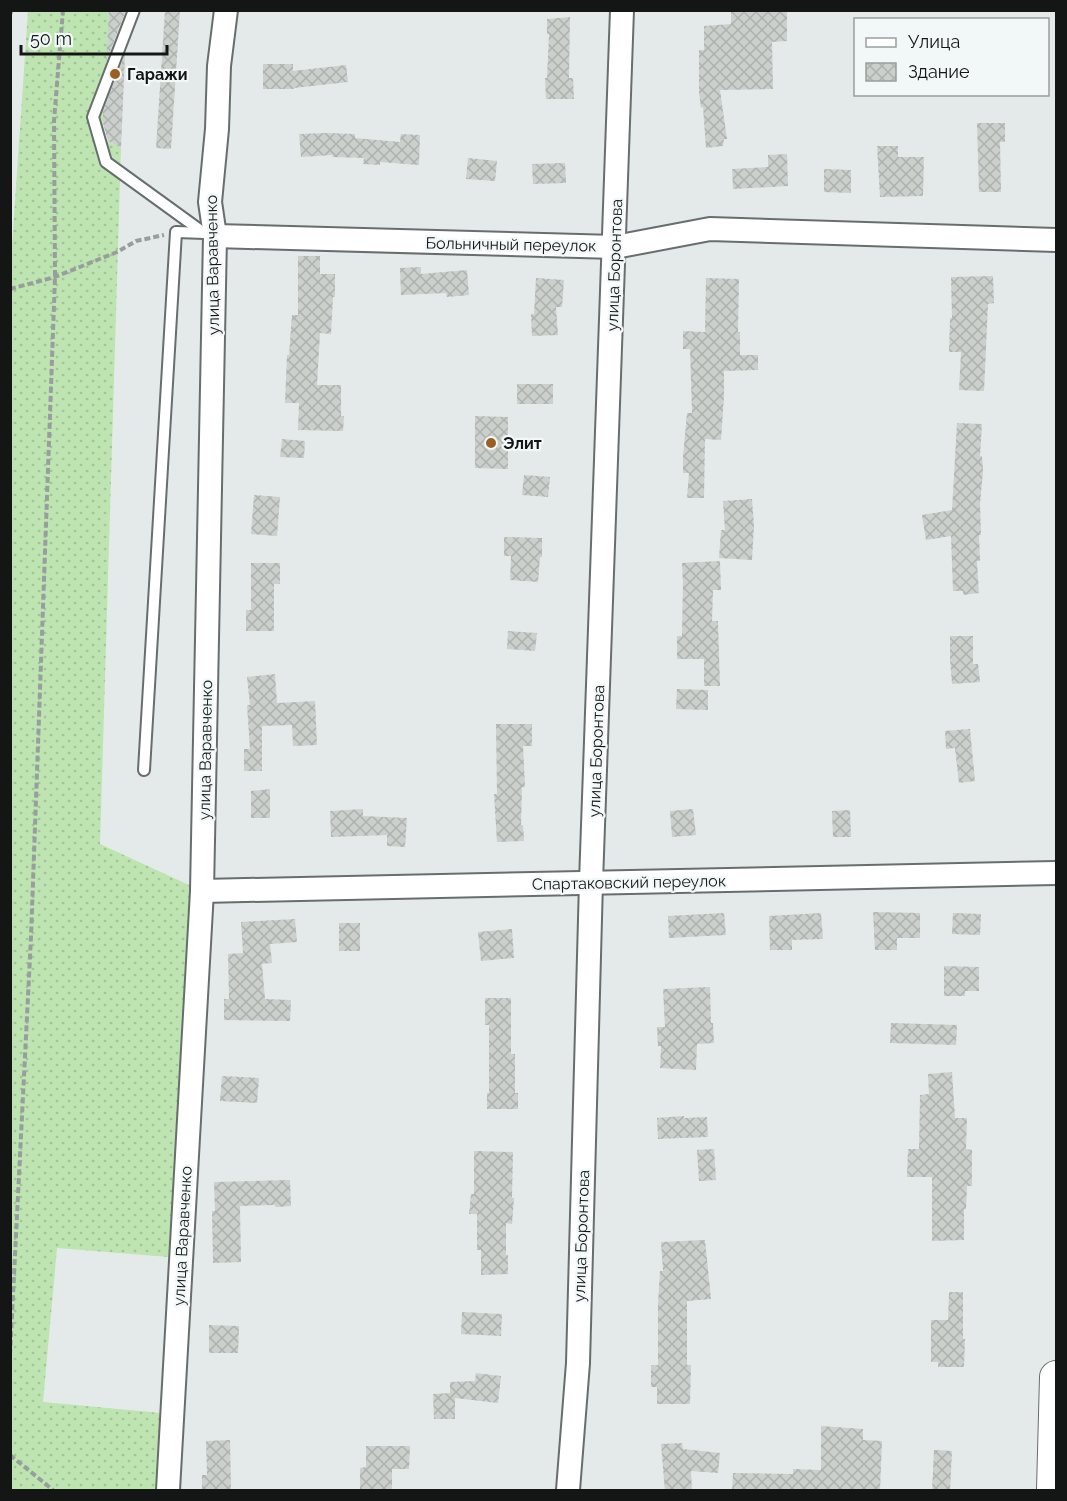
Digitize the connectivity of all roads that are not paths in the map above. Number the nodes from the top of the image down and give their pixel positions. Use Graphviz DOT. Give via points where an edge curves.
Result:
graph roads {
  1 [pos="134,10"];
  2 [pos="226,10"];
  3 [pos="622,10"];
  4 [pos="210,235"];
  5 [pos="1056,240"];
  6 [pos="615,247"];
  7 [pos="144,770"];
  8 [pos="1056,873"];
  9 [pos="591,882"];
  10 [pos="202,891"];
  11 [pos="1056,1377"];
  12 [pos="168,1491"];
  13 [pos="568,1491"];
  14 [pos="1053,1491"];
  1 -- 4 [label="lane" via="93,117 106,162"];
  2 -- 4 [label="street, улица Варавченко" via="219,66"];
  3 -- 6 [label="street, улица Боронтова"];
  4 -- 6 [label="street, Больничный переулок"];
  4 -- 7 [label="lane" via="176,232"];
  4 -- 10 [label="street, улица Варавченко"];
  5 -- 6 [label="street, Больничный переулок" via="710,229"];
  6 -- 9 [label="street, улица Боронтова"];
  8 -- 9 [label="street, Спартаковский переулок"];
  9 -- 10 [label="street, Спартаковский переулок"];
  9 -- 13 [label="street, улица Боронтова" via="578,1363"];
  10 -- 12 [label="street, улица Варавченко"];
  11 -- 14 [label="street"];
}
